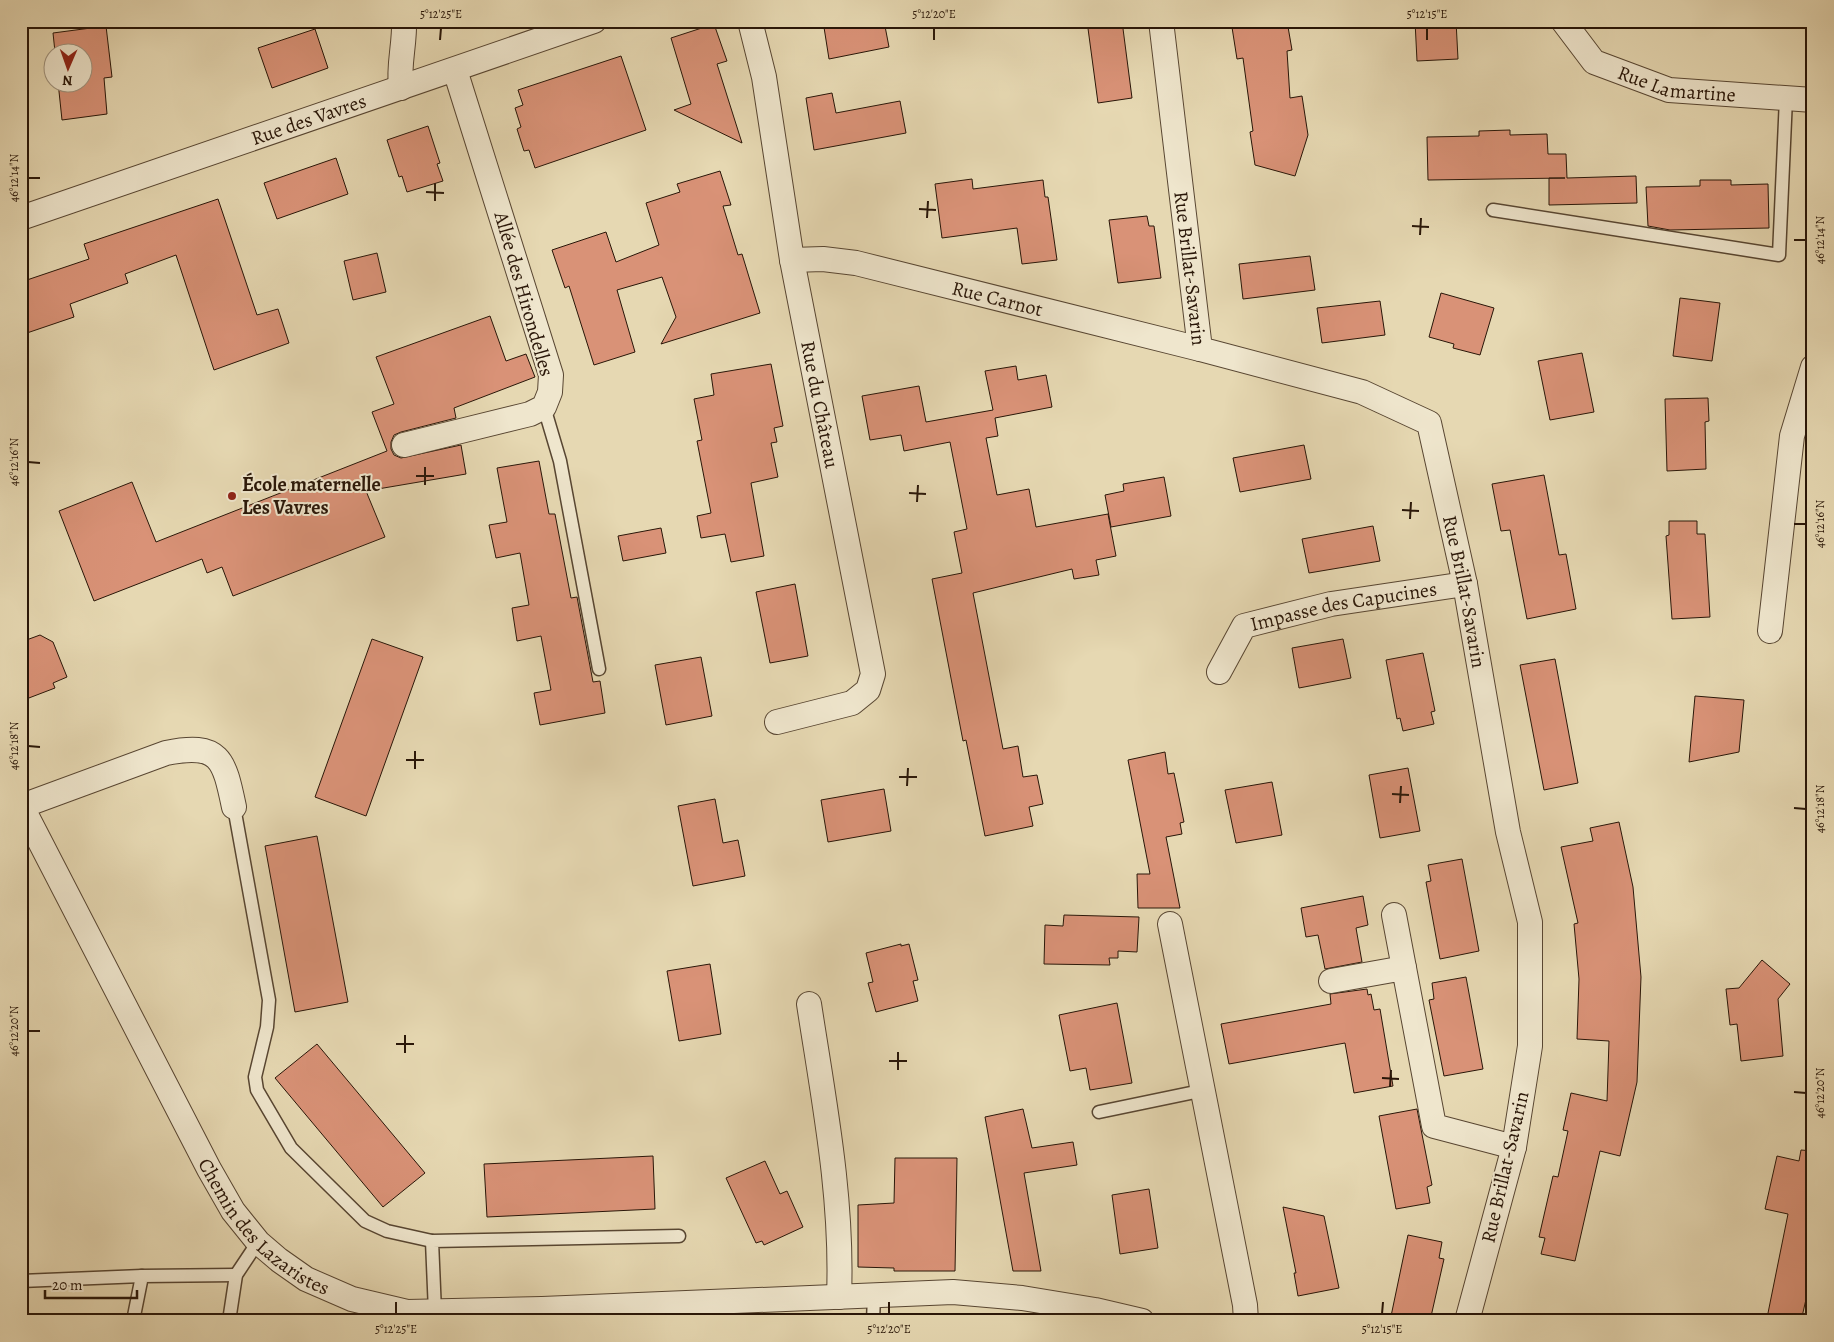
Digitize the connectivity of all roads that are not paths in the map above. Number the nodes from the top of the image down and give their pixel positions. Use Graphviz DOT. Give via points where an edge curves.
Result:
graph roads {
  1 [pos="404,21"];
  2 [pos="594,21"];
  3 [pos="750,21"];
  4 [pos="1161,21"];
  5 [pos="1562,21"];
  6 [pos="455,70"];
  7 [pos="401,88"];
  8 [pos="1786,98"];
  9 [pos="1813,100"];
  10 [pos="1493,210"];
  11 [pos="21,218"];
  12 [pos="792,260"];
  13 [pos="1200,350"];
  14 [pos="1813,367"];
  15 [pos="544,407"];
  16 [pos="404,446"];
  17 [pos="1465,584"];
  18 [pos="1770,631"];
  19 [pos="599,669"];
  20 [pos="1219,672"];
  21 [pos="777,722"];
  22 [pos="22,806"];
  23 [pos="234,807"];
  24 [pos="1394,915"];
  25 [pos="1170,924"];
  26 [pos="1404,968"];
  27 [pos="1331,981"];
  28 [pos="809,1004"];
  29 [pos="1205,1090"];
  30 [pos="1099,1112"];
  31 [pos="1514,1147"];
  32 [pos="679,1236"];
  33 [pos="258,1242"];
  34 [pos="432,1242"];
  35 [pos="236,1274"];
  36 [pos="142,1276"];
  37 [pos="21,1281"];
  38 [pos="874,1296"];
  39 [pos="839,1297"];
  40 [pos="699,1311"];
  41 [pos="435,1312"];
  42 [pos="542,1315"];
  43 [pos="134,1321"];
  44 [pos="229,1321"];
  45 [pos="873,1321"];
  46 [pos="1142,1321"];
  47 [pos="1246,1321"];
  48 [pos="1467,1321"];
  1 -- 7 [label="street" via="405,41 399,71"];
  2 -- 6 [label="street, Rue des Vavres"];
  3 -- 12 [label="street, Rue du Château" via="764,77"];
  4 -- 13 [label="street, Rue Brillat-Savarin"];
  5 -- 8 [label="street, Rue Lamartine" via="1594,62 1669,90"];
  6 -- 7 [label="street, Rue des Vavres"];
  6 -- 15 [label="street, Allée des Hirondelles" via="551,375 550,392"];
  7 -- 11 [label="street, Rue des Vavres"];
  8 -- 9 [label="street, Rue Lamartine"];
  8 -- 10 [label="lane" via="1779,255"];
  12 -- 13 [label="street, Rue Carnot" via="856,263"];
  12 -- 21 [label="street, Rue du Château" via="873,674 868,690 852,703"];
  13 -- 17 [label="street, Rue Brillat-Savarin" via="1362,392 1429,424"];
  14 -- 18 [label="street" via="1792,436"];
  15 -- 16 [label="street, Allée des Hirondelles" via="530,414"];
  15 -- 19 [label="lane" via="560,461"];
  17 -- 20 [label="street, Impasse des Capucines" via="1331,604 1244,626"];
  17 -- 31 [label="street, Rue Brillat-Savarin" via="1508,832 1530,922 1530,1046"];
  22 -- 23 [label="street" via="166,753 189,748 207,751 220,761 228,776"];
  22 -- 33 [label="street, Chemin des Lazaristes" via="209,1169 233,1211"];
  23 -- 34 [label="lane" via="269,1000 267,1028 255,1077 257,1090 291,1148 365,1221 387,1231"];
  24 -- 26 [label="street"];
  25 -- 29 [label="street"];
  26 -- 27 [label="street"];
  26 -- 31 [label="street" via="1434,1126"];
  28 -- 39 [label="street" via="835,1173 839,1218"];
  29 -- 30 [label="lane"];
  29 -- 47 [label="street" via="1246,1305"];
  31 -- 48 [label="street, Rue Brillat-Savarin"];
  32 -- 34 [label="lane"];
  33 -- 35 [label="lane"];
  33 -- 41 [label="street, Chemin des Lazaristes" via="306,1279 352,1299 407,1312"];
  34 -- 41 [label="lane"];
  35 -- 36 [label="lane"];
  35 -- 44 [label="lane"];
  36 -- 37 [label="lane"];
  36 -- 43 [label="lane"];
  38 -- 39 [label="street, Chemin des Lazaristes"];
  38 -- 45 [label="lane"];
  38 -- 46 [label="street, Chemin des Lazaristes" via="953,1292 1022,1298"];
  39 -- 40 [label="street, Chemin des Lazaristes"];
  40 -- 42 [label="street, Chemin des Lazaristes"];
  41 -- 42 [label="street, Chemin des Lazaristes"];
}
